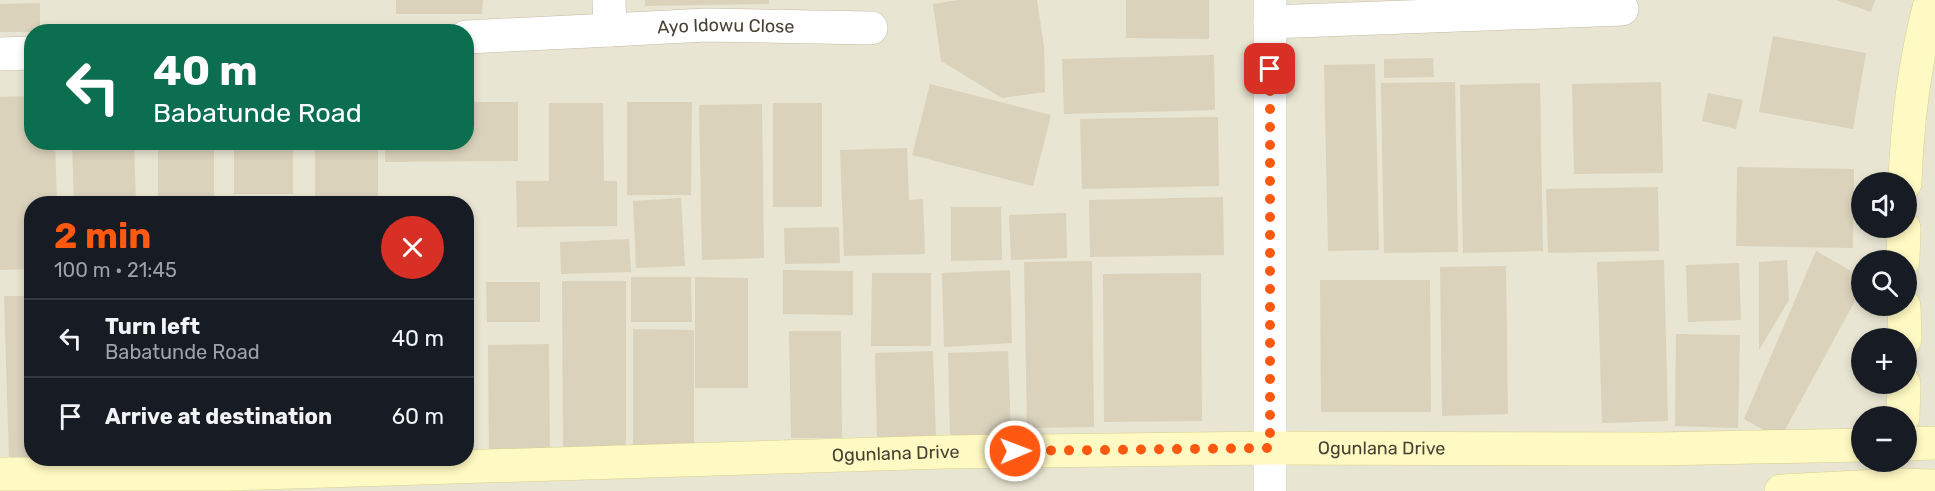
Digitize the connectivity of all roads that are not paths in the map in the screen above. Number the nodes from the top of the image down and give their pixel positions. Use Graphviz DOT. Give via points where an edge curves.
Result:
graph roads {
  1 [pos="1931,0"];
  2 [pos="1622,9"];
  3 [pos="1270,11"];
  4 [pos="609,15"];
  5 [pos="871,28"];
  6 [pos="474,36"];
  7 [pos="24,53"];
  8 [pos="0,54"];
  9 [pos="1906,172"];
  10 [pos="1935,443"];
  11 [pos="1917,444"];
  12 [pos="1851,445"];
  13 [pos="1270,448"];
  14 [pos="471,466"];
  15 [pos="474,466"];
  16 [pos="0,474"];
  17 [pos="1899,479"];
  18 [pos="1935,486"];
  19 [pos="1270,491"];
  20 [pos="1781,491"];
  1 -- 9 [label="main road" via="1911,93"];
  2 -- 3 [label="street"];
  3 -- 13 [label="street"];
  4 -- 5 [label="street, Ayo Idowu Close" via="706,25"];
  4 -- 6 [label="street, Ayo Idowu Close"];
  7 -- 8 [label="street"];
  10 -- 11 [label="main road"];
  12 -- 13 [label="main road, Ogunlana Drive"];
  13 -- 15 [label="main road, Ogunlana Drive"];
  13 -- 19 [label="street"];
  14 -- 16 [label="main road, Ogunlana Drive" via="228,474"];
  17 -- 18 [label="main road"];
  17 -- 20 [label="main road"];
}
